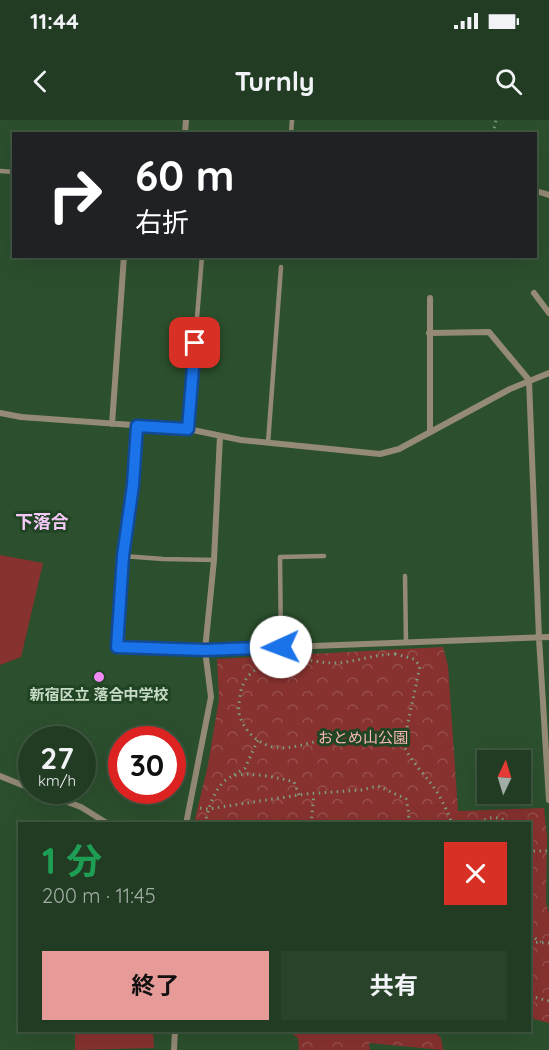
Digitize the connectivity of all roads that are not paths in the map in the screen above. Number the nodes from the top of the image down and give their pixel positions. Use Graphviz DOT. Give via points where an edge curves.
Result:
graph roads {
  1 [pos="124,258"];
  2 [pos="202,258"];
  3 [pos="281,267"];
  4 [pos="534,293"];
  5 [pos="430,298"];
  6 [pos="549,313"];
  7 [pos="429,333"];
  8 [pos="549,373"];
  9 [pos="529,380"];
  10 [pos="0,413"];
  11 [pos="112,424"];
  12 [pos="137,426"];
  13 [pos="188,429"];
  14 [pos="430,432"];
  15 [pos="219,436"];
  16 [pos="268,443"];
  17 [pos="123,556"];
  18 [pos="324,556"];
  19 [pos="214,560"];
  20 [pos="405,576"];
  21 [pos="549,637"];
  22 [pos="539,638"];
  23 [pos="406,643"];
  24 [pos="281,647"];
  25 [pos="205,650"];
  26 [pos="0,776"];
  27 [pos="18,784"];
  28 [pos="549,800"];
  29 [pos="73,804"];
  30 [pos="105,822"];
  31 [pos="186,822"];
  32 [pos="175,1032"];
  33 [pos="174,1050"];
  1 -- 11 [label="street"];
  2 -- 13 [label="lane"];
  3 -- 16 [label="lane"];
  4 -- 6 [label="street"];
  5 -- 7 [label="street"];
  7 -- 9 [label="street" via="489,332"];
  7 -- 14 [label="street"];
  8 -- 9 [label="street"];
  9 -- 14 [label="street"];
  9 -- 22 [label="street"];
  10 -- 11 [label="street"];
  11 -- 12 [label="street"];
  12 -- 13 [label="street"];
  12 -- 17 [label="street"];
  13 -- 15 [label="street"];
  14 -- 16 [label="street" via="380,454"];
  15 -- 16 [label="street"];
  15 -- 19 [label="street"];
  17 -- 19 [label="lane"];
  17 -- 25 [label="lane" via="117,647"];
  18 -- 24 [label="lane" via="280,557"];
  19 -- 25 [label="street"];
  20 -- 23 [label="lane"];
  21 -- 22 [label="street"];
  22 -- 23 [label="street"];
  22 -- 28 [label="street"];
  23 -- 24 [label="street"];
  24 -- 25 [label="street"];
  25 -- 31 [label="street" via="211,697"];
  26 -- 27 [label="street"];
  29 -- 30 [label="street"];
  32 -- 33 [label="street"];
}
